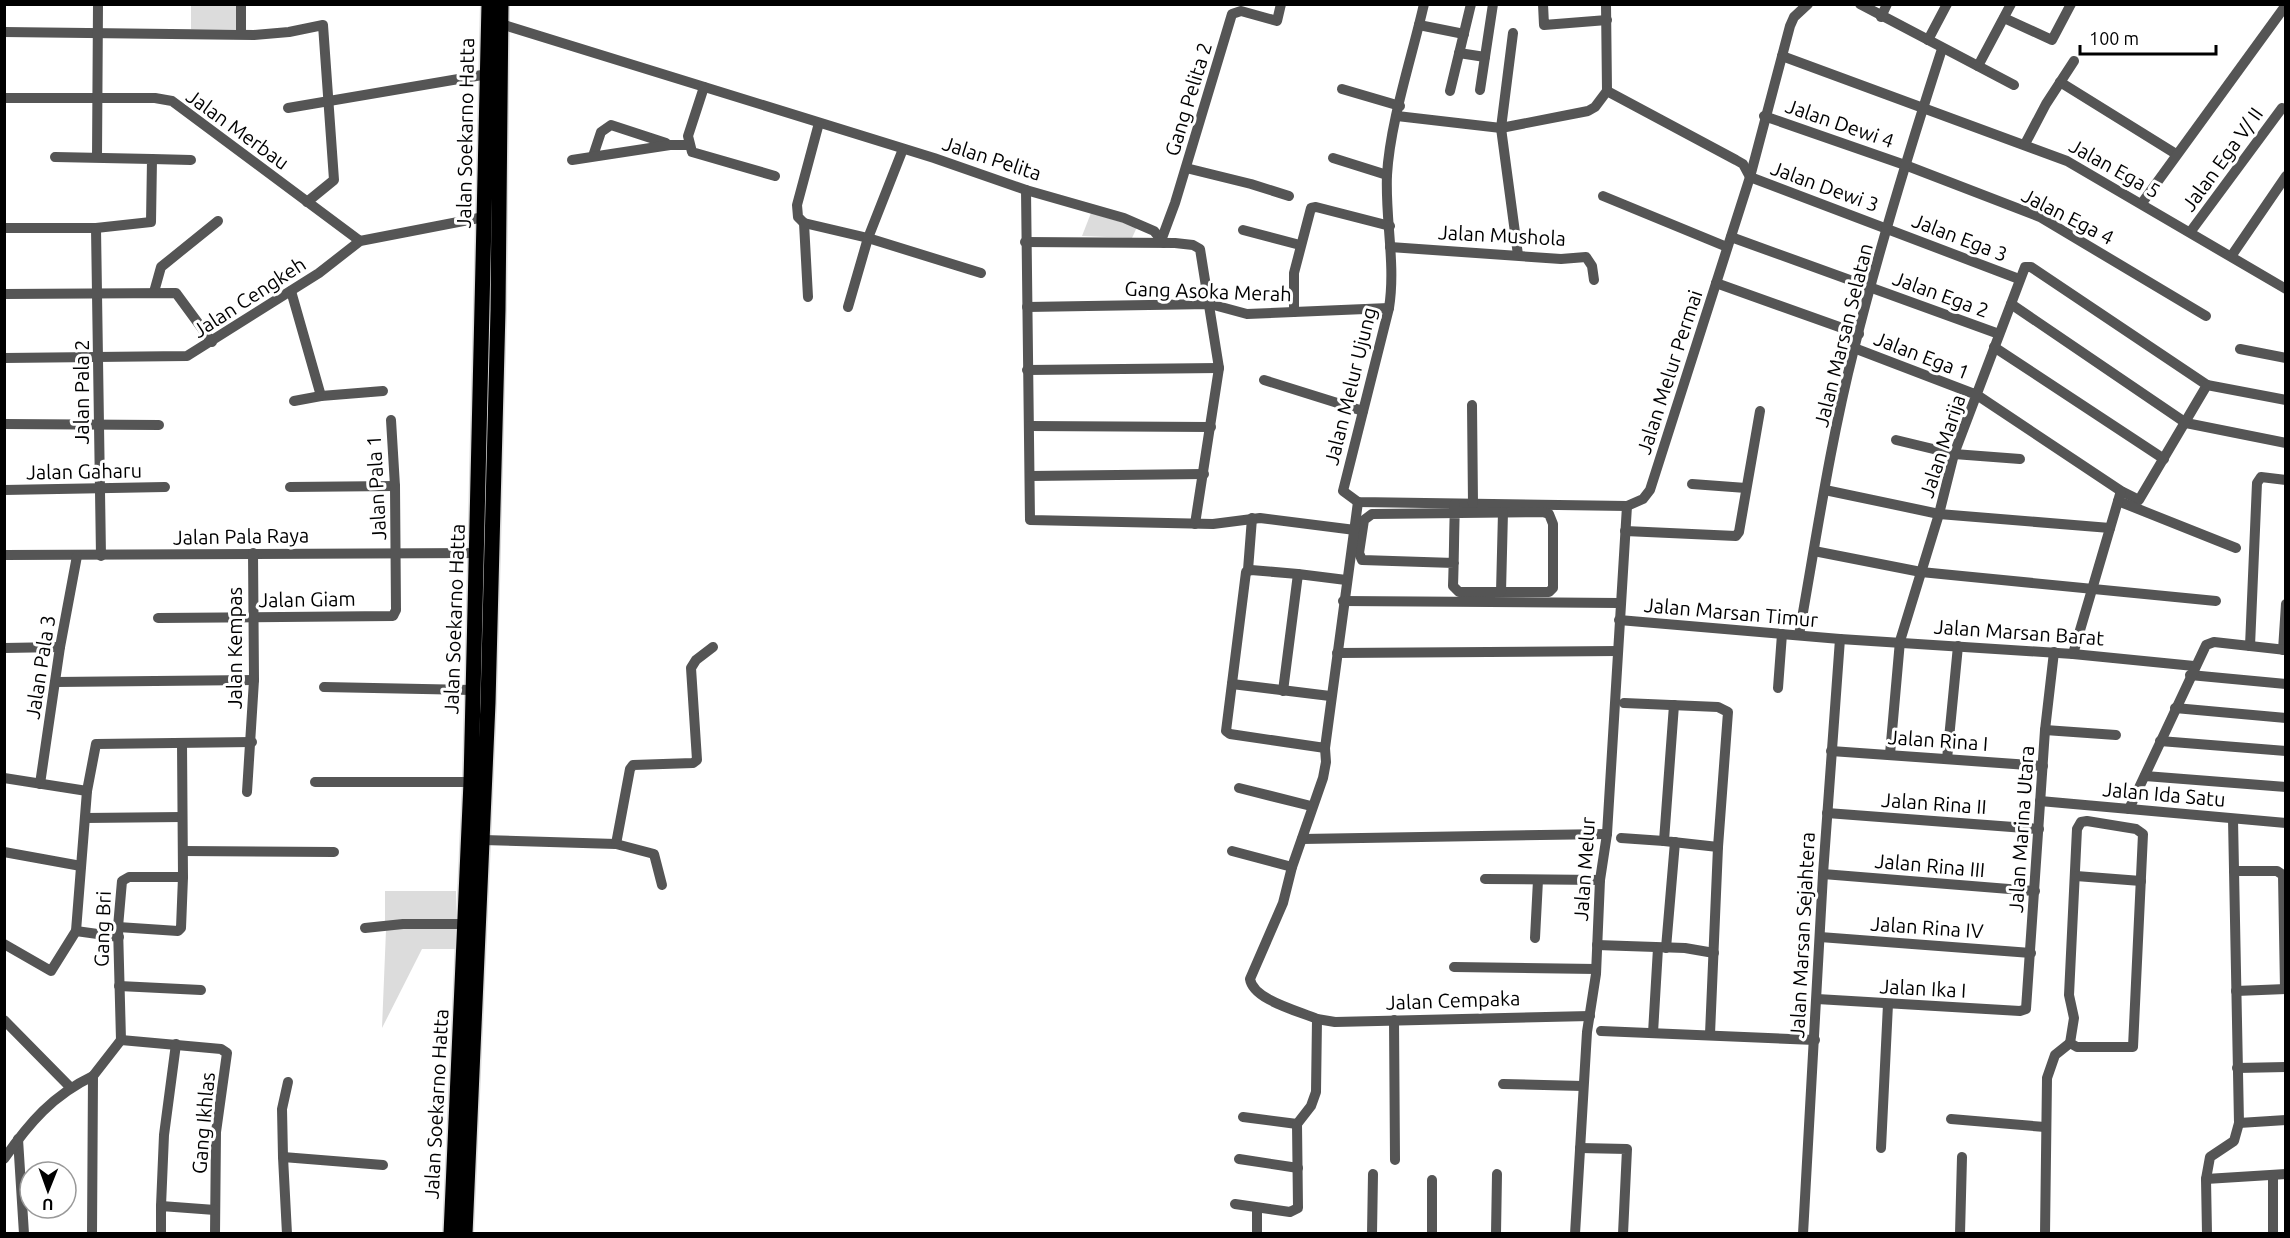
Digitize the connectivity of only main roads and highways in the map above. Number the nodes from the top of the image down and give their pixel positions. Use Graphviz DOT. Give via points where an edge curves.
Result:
graph roads {
  1 [pos="489,4"];
  2 [pos="501,4"];
  3 [pos="482,283"];
  4 [pos="498,284"];
  5 [pos="470,986"];
  6 [pos="451,1233"];
  7 [pos="465,1233"];
  1 -- 3 [label="main road, Jalan Soekarno Hatta"];
  2 -- 4 [label="main road, Jalan Soekarno Hatta"];
  3 -- 4 [label="main road"];
  3 -- 5 [label="main road, Jalan Soekarno Hatta" via="466,924"];
  4 -- 5 [label="main road, Jalan Soekarno Hatta" via="483,840"];
  5 -- 6 [label="main road, Jalan Soekarno Hatta"];
  5 -- 7 [label="main road, Jalan Soekarno Hatta"];
}
